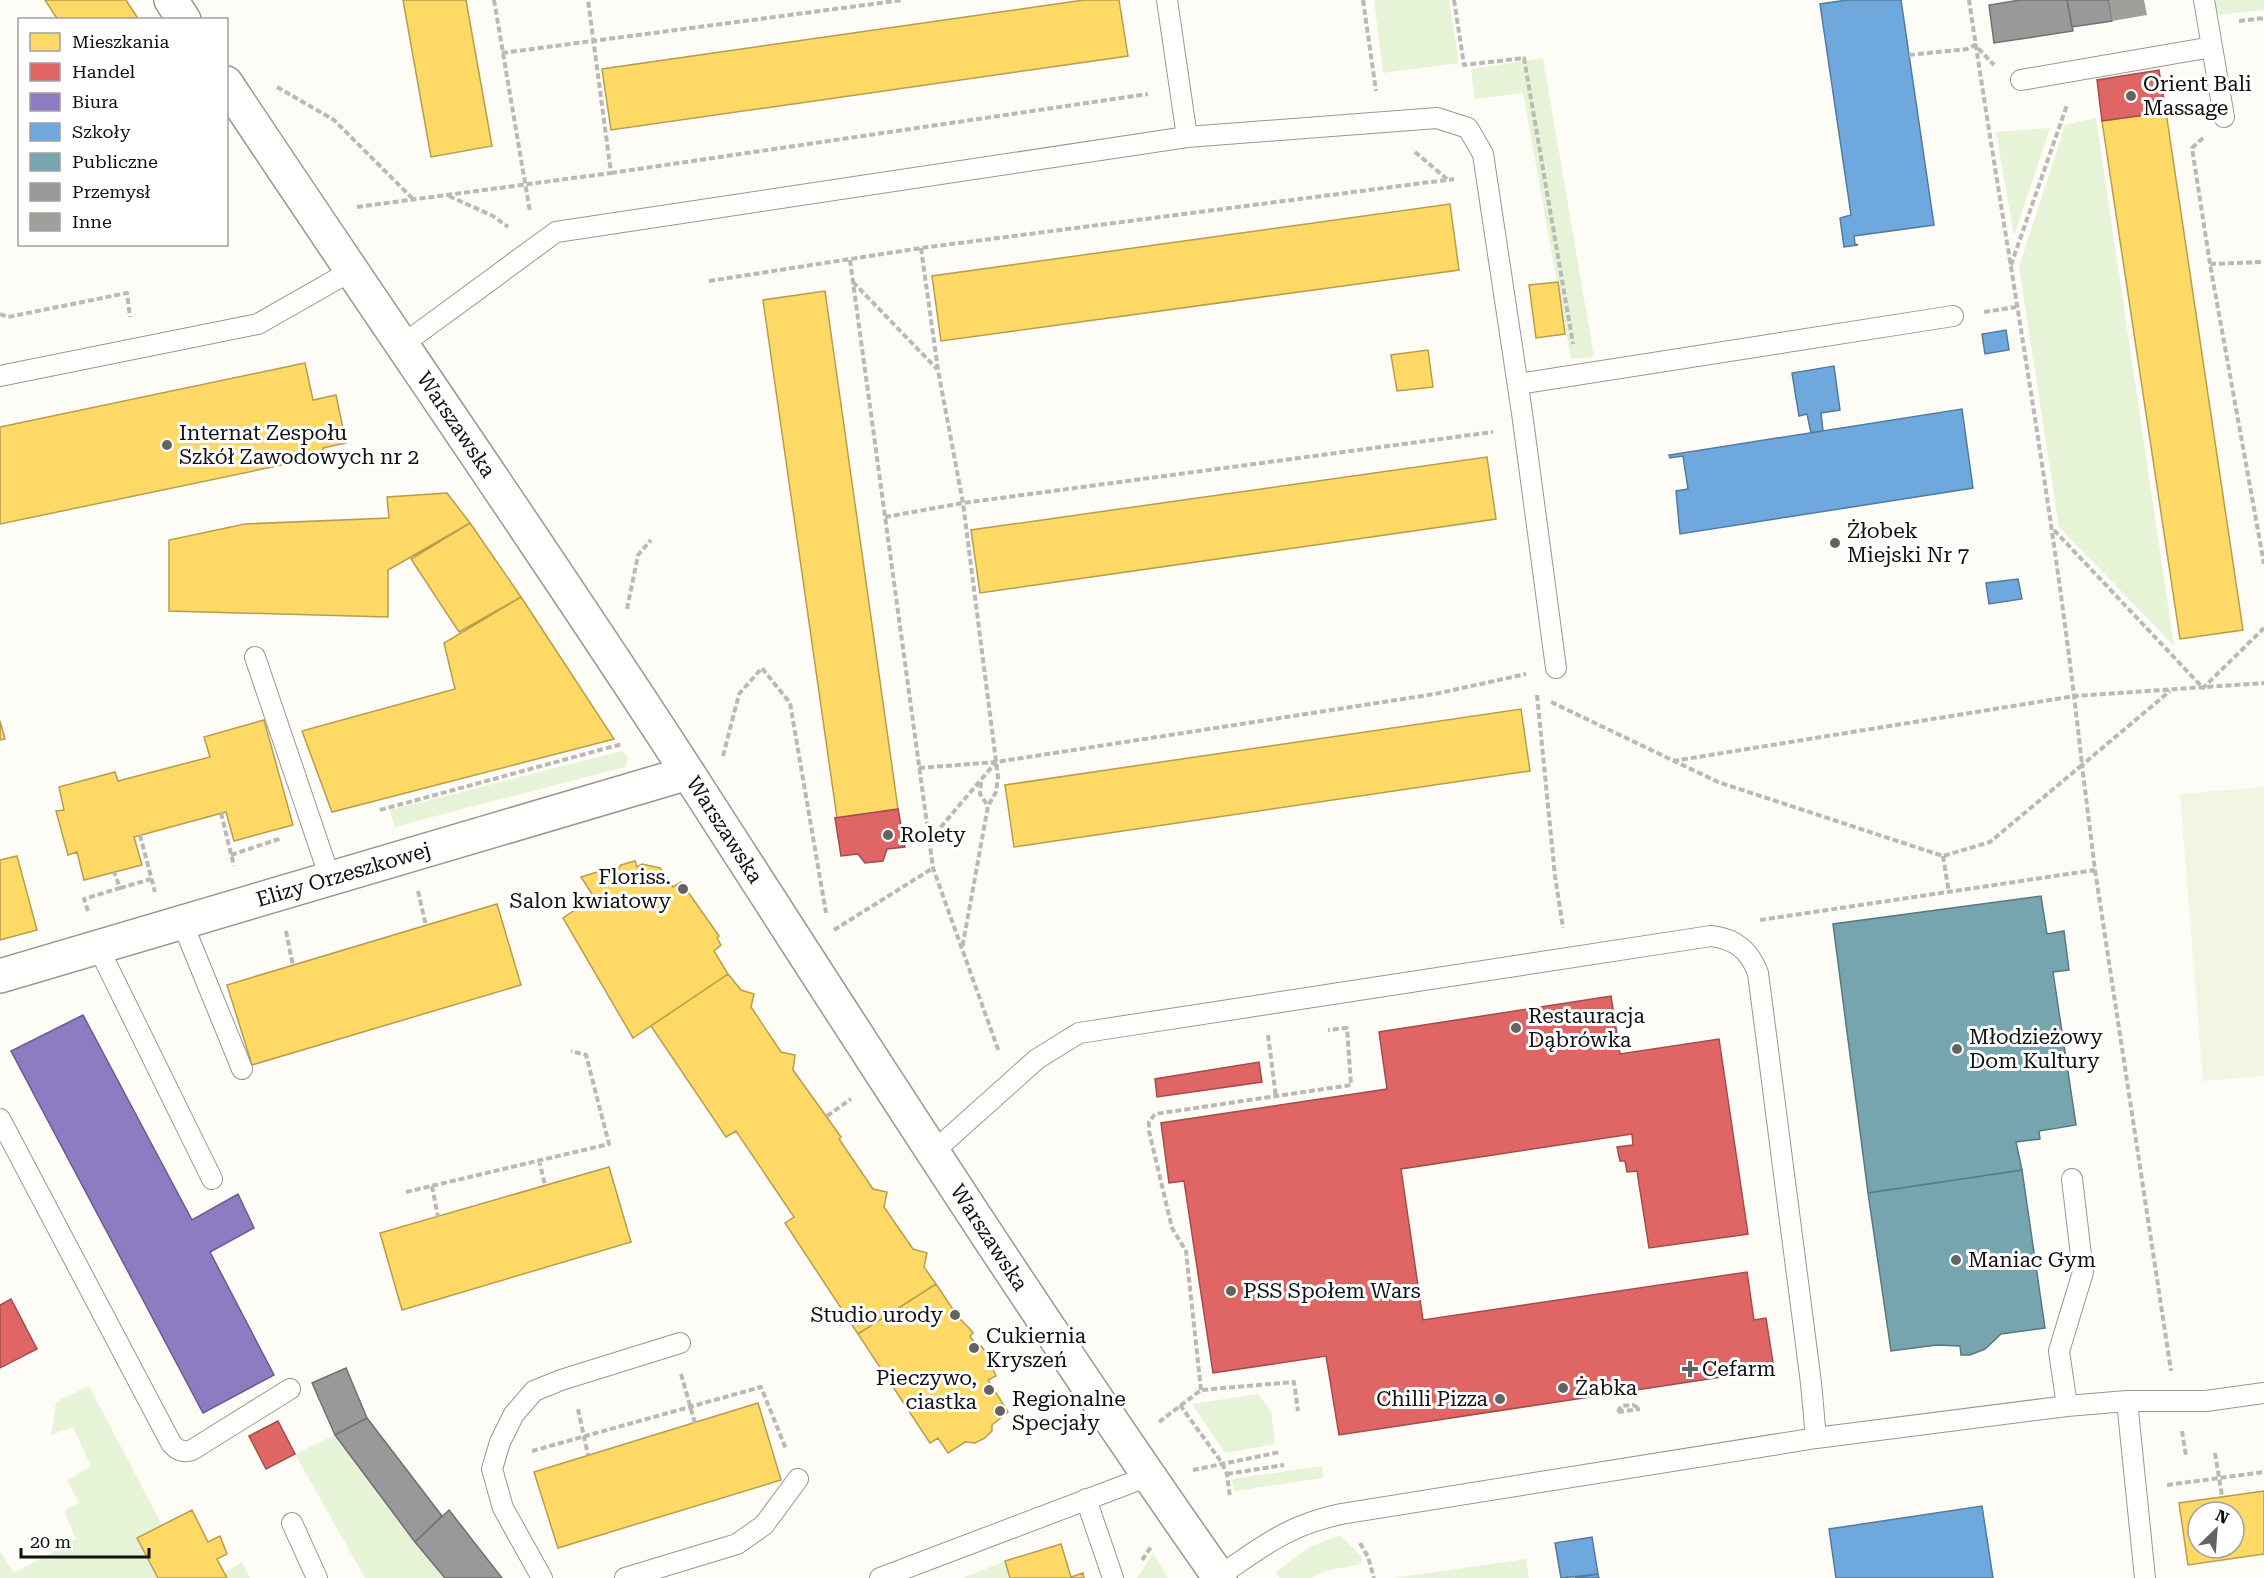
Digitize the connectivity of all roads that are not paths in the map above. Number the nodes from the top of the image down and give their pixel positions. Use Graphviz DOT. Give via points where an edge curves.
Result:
graph roads {
  1 [pos="171,0"];
  2 [pos="1167,0"];
  3 [pos="2204,0"];
  4 [pos="183,18"];
  5 [pos="2212,47"];
  6 [pos="2021,81"];
  7 [pos="228,86"];
  8 [pos="2224,117"];
  9 [pos="1186,137"];
  10 [pos="351,271"];
  11 [pos="1953,316"];
  12 [pos="402,345"];
  13 [pos="0,376"];
  14 [pos="1518,384"];
  15 [pos="255,657"];
  16 [pos="1556,668"];
  17 [pos="688,773"];
  18 [pos="330,878"];
  19 [pos="182,922"];
  20 [pos="94,934"];
  21 [pos="0,976"];
  22 [pos="242,1069"];
  23 [pos="0,1119"];
  24 [pos="933,1152"];
  25 [pos="212,1179"];
  26 [pos="2072,1179"];
  27 [pos="676,1344"];
  28 [pos="290,1389"];
  29 [pos="2264,1393"];
  30 [pos="2127,1401"];
  31 [pos="2067,1406"];
  32 [pos="1816,1438"];
  33 [pos="1149,1476"];
  34 [pos="798,1479"];
  35 [pos="1086,1499"];
  36 [pos="292,1523"];
  37 [pos="1219,1577"];
  38 [pos="317,1578"];
  39 [pos="542,1578"];
  40 [pos="625,1578"];
  41 [pos="880,1578"];
  42 [pos="1113,1578"];
  43 [pos="2145,1578"];
  1 -- 4 [label="street"];
  2 -- 9 [label="lane"];
  3 -- 5 [label="lane"];
  5 -- 6 [label="lane"];
  5 -- 8 [label="lane"];
  7 -- 10 [label="street, Warszawska"];
  9 -- 12 [label="lane" via="556,232"];
  9 -- 14 [label="lane" via="1437,118 1468,128 1483,154"];
  10 -- 12 [label="street, Warszawska"];
  10 -- 13 [label="lane" via="258,324"];
  11 -- 14 [label="lane"];
  12 -- 17 [label="street, Warszawska"];
  14 -- 16 [label="lane"];
  15 -- 18 [label="lane"];
  17 -- 18 [label="street, Elizy Orzeszkowej"];
  17 -- 24 [label="street, Warszawska"];
  18 -- 19 [label="street, Elizy Orzeszkowej"];
  19 -- 20 [label="street, Elizy Orzeszkowej"];
  19 -- 22 [label="lane"];
  20 -- 21 [label="street, Elizy Orzeszkowej"];
  20 -- 25 [label="lane"];
  23 -- 28 [label="lane" via="177,1450 192,1450"];
  24 -- 32 [label="lane" via="1037,1059 1079,1033 1711,936 1724,938 1748,951 1758,973"];
  24 -- 33 [label="street, Warszawska"];
  26 -- 31 [label="lane" via="2083,1272 2059,1351"];
  27 -- 39 [label="lane" via="534,1391 514,1414 492,1469 503,1508"];
  29 -- 30 [label="lane" via="2176,1402"];
  30 -- 31 [label="lane"];
  30 -- 43 [label="lane"];
  31 -- 32 [label="lane"];
  32 -- 37 [label="lane" via="1327,1516 1277,1536"];
  33 -- 35 [label="lane"];
  33 -- 37 [label="street, Warszawska"];
  34 -- 40 [label="lane" via="764,1525 737,1544"];
  35 -- 41 [label="lane"];
  35 -- 42 [label="lane"];
  36 -- 38 [label="lane"];
}
